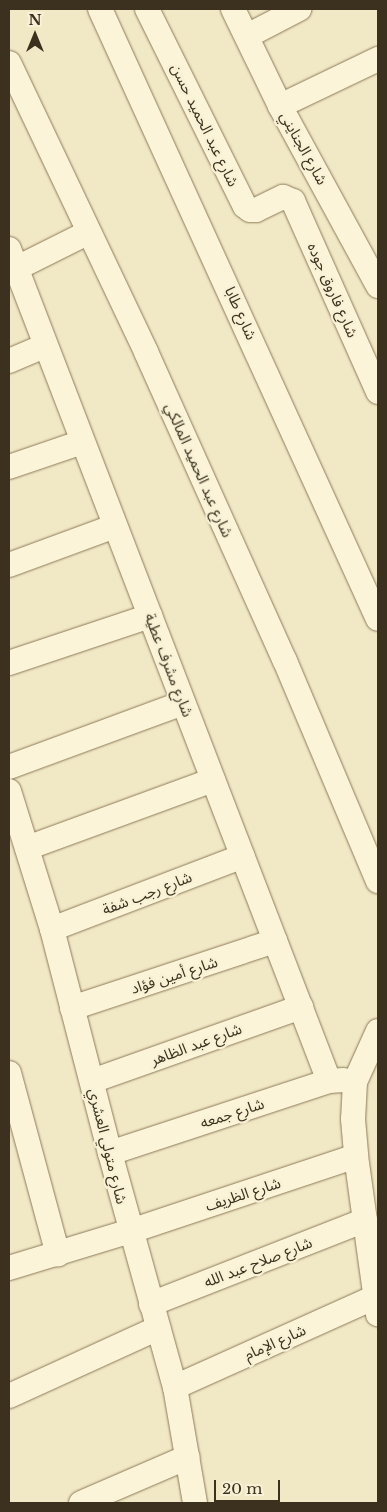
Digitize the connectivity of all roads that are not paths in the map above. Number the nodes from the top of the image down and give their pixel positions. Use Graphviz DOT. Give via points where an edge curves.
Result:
graph roads {
  1 [pos="100,9"];
  2 [pos="147,9"];
  3 [pos="233,9"];
  4 [pos="299,9"];
  5 [pos="247,36"];
  6 [pos="378,59"];
  7 [pos="9,63"];
  8 [pos="280,106"];
  9 [pos="280,198"];
  10 [pos="89,232"];
  11 [pos="11,263"];
  12 [pos="378,286"];
  13 [pos="45,346"];
  14 [pos="9,361"];
  15 [pos="378,392"];
  16 [pos="82,442"];
  17 [pos="9,467"];
  18 [pos="115,526"];
  19 [pos="9,565"];
  20 [pos="150,616"];
  21 [pos="378,619"];
  22 [pos="9,663"];
  23 [pos="183,703"];
  24 [pos="9,767"];
  25 [pos="213,780"];
  26 [pos="9,791"];
  27 [pos="27,848"];
  28 [pos="243,856"];
  29 [pos="378,882"];
  30 [pos="52,928"];
  31 [pos="275,941"];
  32 [pos="301,1007"];
  33 [pos="72,1008"];
  34 [pos="378,1031"];
  35 [pos="9,1073"];
  36 [pos="92,1081"];
  37 [pos="329,1081"];
  38 [pos="355,1082"];
  39 [pos="15,1123"];
  40 [pos="110,1153"];
  41 [pos="356,1156"];
  42 [pos="365,1220"];
  43 [pos="131,1231"];
  44 [pos="58,1254"];
  45 [pos="9,1268"];
  46 [pos="151,1304"];
  47 [pos="377,1305"];
  48 [pos="158,1328"];
  49 [pos="175,1387"];
  50 [pos="9,1396"];
  51 [pos="188,1457"];
  52 [pos="81,1503"];
  53 [pos="195,1503"];
  1 -- 21 [label="street, شارع طابا"];
  2 -- 9 [label="street, شارع عبد الحميد حسن" via="245,206 256,210"];
  3 -- 5 [label="street, شارع الجنايني"];
  4 -- 5 [label="street"];
  5 -- 8 [label="street, شارع الجنايني"];
  6 -- 8 [label="street"];
  7 -- 10 [label="street, شارع عبد الحميد المالكي"];
  8 -- 12 [label="street, شارع الجنايني"];
  9 -- 15 [label="street, شارع فاروق جوده" via="289,198 293,202"];
  10 -- 11 [label="street"];
  10 -- 29 [label="street, شارع عبد الحميد المالكي" via="285,661"];
  11 -- 13 [label="street, شارع مشرف عطية"];
  13 -- 14 [label="street"];
  13 -- 16 [label="street, شارع مشرف عطية"];
  16 -- 17 [label="street"];
  16 -- 18 [label="street, شارع مشرف عطية"];
  18 -- 19 [label="street"];
  18 -- 20 [label="street, شارع مشرف عطية"];
  20 -- 22 [label="street"];
  20 -- 23 [label="street, شارع مشرف عطية"];
  23 -- 24 [label="street"];
  23 -- 25 [label="street, شارع مشرف عطية"];
  25 -- 27 [label="street"];
  25 -- 28 [label="street, شارع مشرف عطية"];
  26 -- 27 [label="street, شارع متولي العشري"];
  27 -- 30 [label="street, شارع متولي العشري"];
  28 -- 30 [label="street, شارع رجب شفة"];
  28 -- 31 [label="street, شارع مشرف عطية"];
  30 -- 33 [label="street, شارع متولي العشري"];
  31 -- 32 [label="street, شارع مشرف عطية"];
  31 -- 33 [label="street, شارع أمين فؤاد"];
  32 -- 36 [label="street, شارع عبد الظاهر"];
  32 -- 37 [label="street, شارع مشرف عطية"];
  33 -- 36 [label="street, شارع متولي العشري"];
  34 -- 38 [label="street"];
  35 -- 39 [label="street"];
  36 -- 40 [label="street, شارع متولي العشري"];
  37 -- 38 [label="street, شارع جمعه"];
  37 -- 40 [label="street, شارع جمعه"];
  38 -- 41 [label="street"];
  39 -- 44 [label="street"];
  40 -- 43 [label="street, شارع متولي العشري"];
  41 -- 42 [label="street"];
  41 -- 43 [label="street, شارع الظريف"];
  42 -- 46 [label="street, شارع صلاح عبد الله"];
  42 -- 47 [label="street"];
  43 -- 44 [label="street, شارع الظريف"];
  43 -- 46 [label="street, شارع متولي العشري"];
  44 -- 45 [label="street, شارع الظريف"];
  46 -- 48 [label="street, شارع متولي العشري"];
  47 -- 49 [label="street, شارع الإمام"];
  48 -- 49 [label="street, شارع متولي العشري"];
  48 -- 50 [label="street"];
  49 -- 51 [label="street, شارع متولي العشري"];
  51 -- 52 [label="street"];
  51 -- 53 [label="street, شارع متولي العشري"];
}
